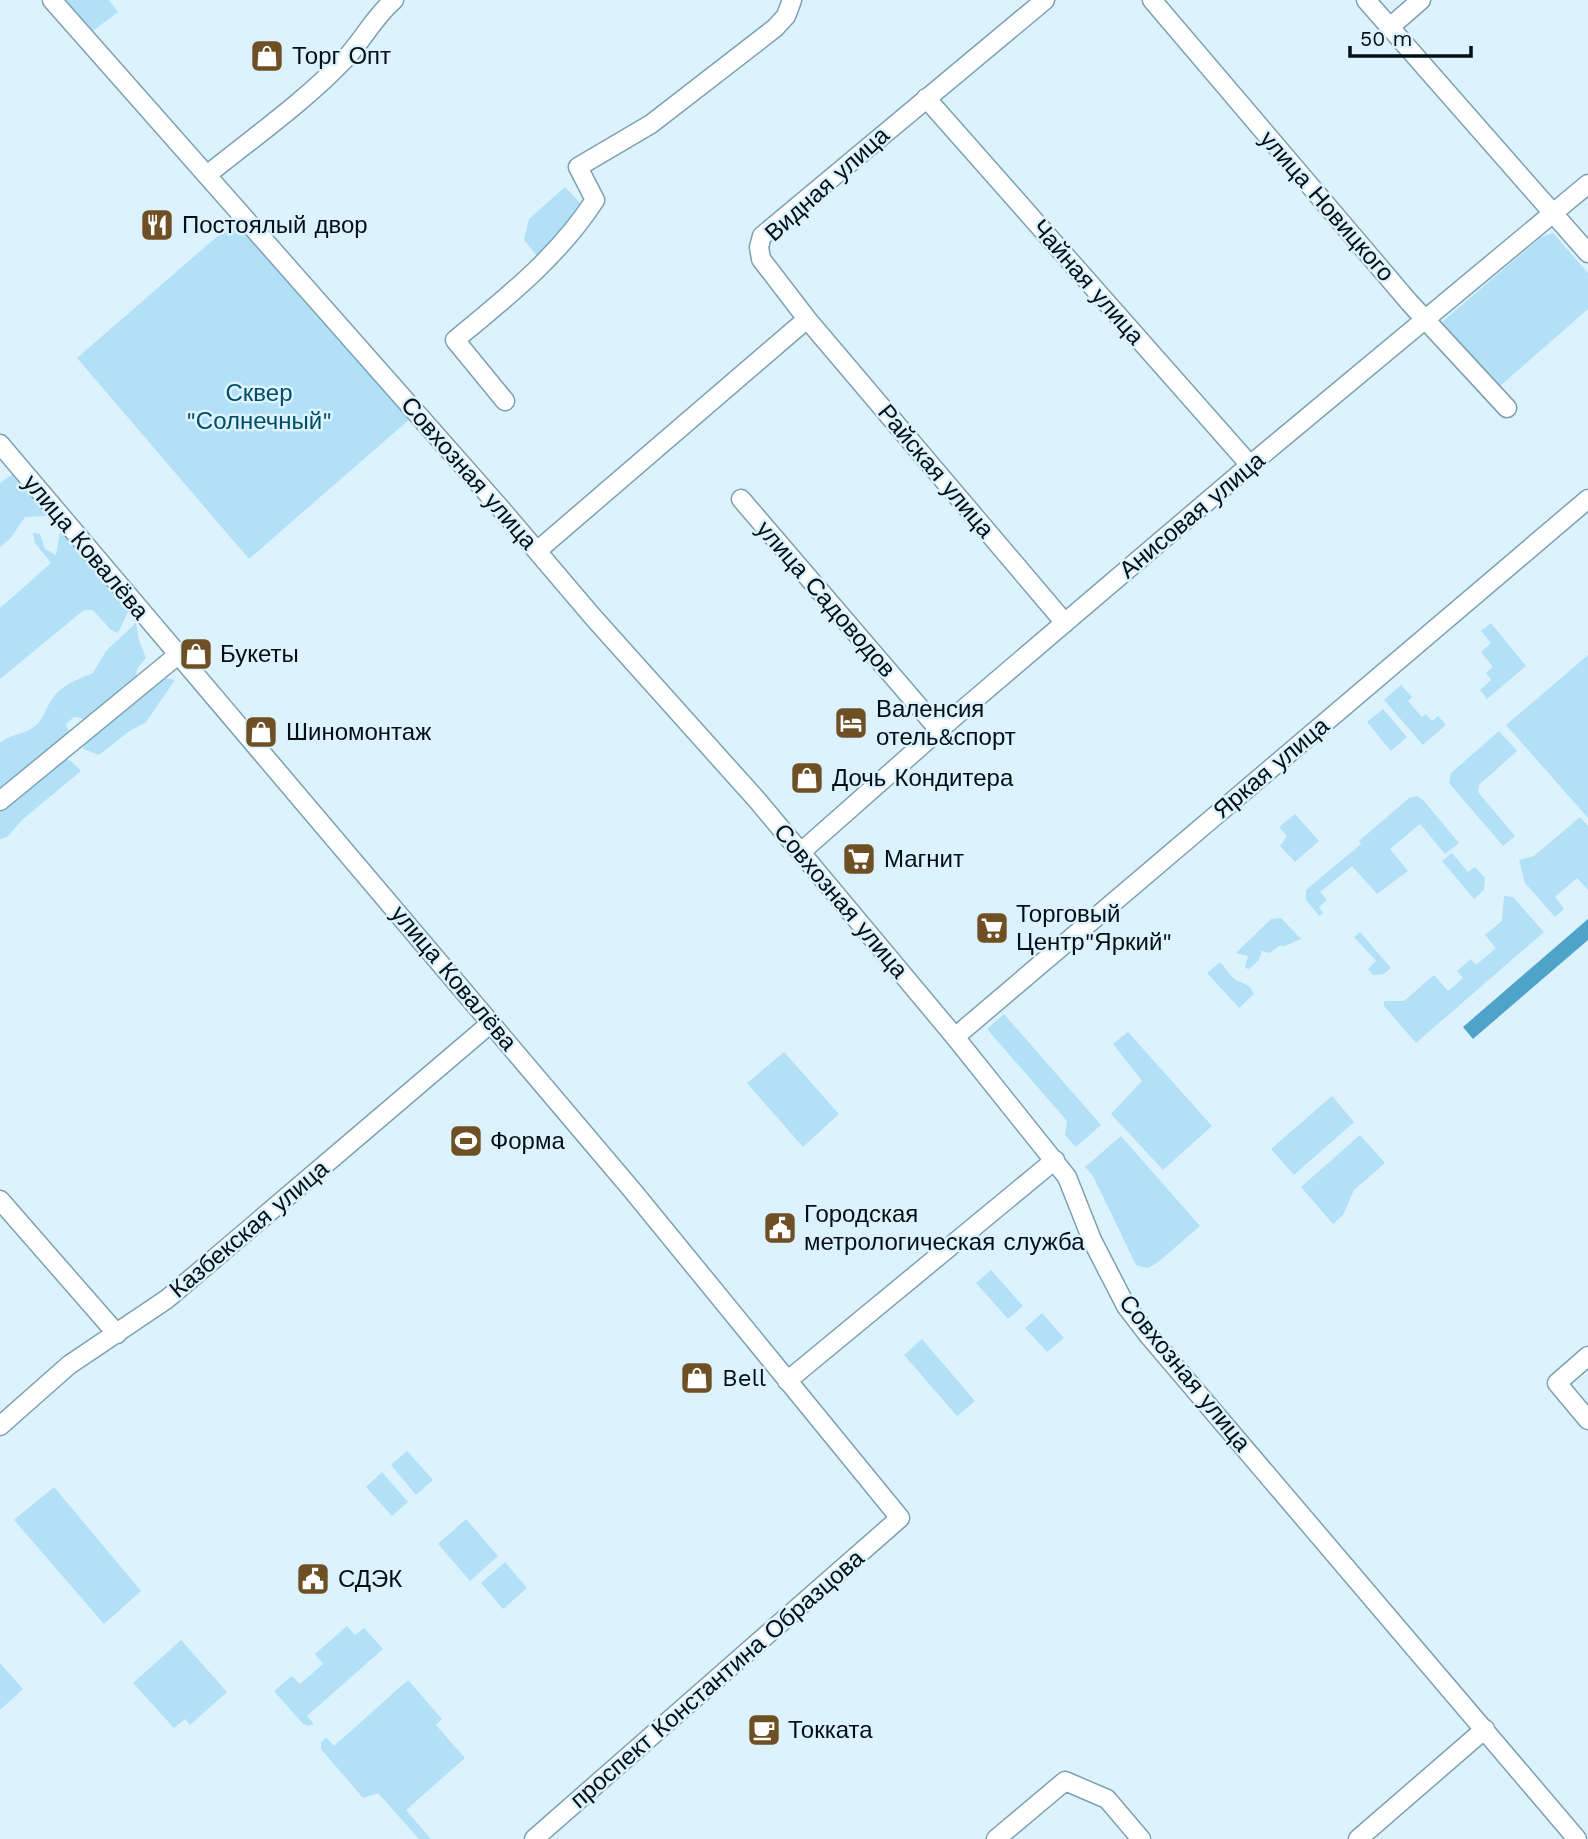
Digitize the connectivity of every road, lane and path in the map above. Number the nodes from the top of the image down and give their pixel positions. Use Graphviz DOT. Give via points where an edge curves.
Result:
graph roads {
  1 [pos="52,0"];
  2 [pos="394,0"];
  3 [pos="792,0"];
  4 [pos="1045,0"];
  5 [pos="1152,0"];
  6 [pos="1366,0"];
  7 [pos="1421,0"];
  8 [pos="1390,27"];
  9 [pos="926,98"];
  10 [pos="207,175"];
  11 [pos="1588,184"];
  12 [pos="1554,214"];
  13 [pos="1588,253"];
  14 [pos="807,319"];
  15 [pos="1427,320"];
  16 [pos="505,401"];
  17 [pos="1507,408"];
  18 [pos="0,444"];
  19 [pos="1250,465"];
  20 [pos="741,499"];
  21 [pos="1588,499"];
  22 [pos="537,551"];
  23 [pos="1065,623"];
  24 [pos="179,654"];
  25 [pos="939,730"];
  26 [pos="0,801"];
  27 [pos="801,852"];
  28 [pos="491,1023"];
  29 [pos="955,1037"];
  30 [pos="1055,1160"];
  31 [pos="0,1200"];
  32 [pos="117,1334"];
  33 [pos="1588,1356"];
  34 [pos="788,1381"];
  35 [pos="1588,1420"];
  36 [pos="0,1426"];
  37 [pos="900,1518"];
  38 [pos="1485,1728"];
  39 [pos="534,1839"];
  40 [pos="996,1839"];
  41 [pos="1142,1839"];
  42 [pos="1358,1839"];
  43 [pos="1577,1839"];
  1 -- 10 [label="street, Совхозная улица"];
  2 -- 10 [label="street" via="347,57 302,100"];
  3 -- 16 [label="street" via="775,29 651,124 578,167 595,200 576,229 532,276 455,340"];
  4 -- 9 [label="street, Видная улица"];
  5 -- 15 [label="street, улица Новицкого"];
  6 -- 8 [label="street"];
  7 -- 8 [label="street"];
  8 -- 12 [label="street"];
  9 -- 14 [label="street, Видная улица" via="762,236 761,259"];
  9 -- 19 [label="street, Чайная улица"];
  10 -- 22 [label="street, Совхозная улица"];
  11 -- 12 [label="street, Анисовая улица"];
  12 -- 13 [label="street"];
  12 -- 15 [label="street, Анисовая улица"];
  14 -- 22 [label="street"];
  14 -- 23 [label="street, Райская улица"];
  15 -- 17 [label="street, улица Новицкого"];
  15 -- 19 [label="street, Анисовая улица"];
  18 -- 24 [label="street, улица Ковалёва"];
  19 -- 23 [label="street, Анисовая улица"];
  20 -- 25 [label="street, улица Садоводов"];
  21 -- 29 [label="street, Яркая улица"];
  22 -- 27 [label="street, Совхозная улица"];
  23 -- 25 [label="street, Анисовая улица"];
  24 -- 26 [label="street"];
  24 -- 28 [label="street, улица Ковалёва"];
  25 -- 27 [label="street, Анисовая улица"];
  27 -- 29 [label="street, Совхозная улица"];
  28 -- 32 [label="street, Казбекская улица" via="167,1299"];
  28 -- 34 [label="street, улица Ковалёва"];
  29 -- 30 [label="street, Совхозная улица"];
  30 -- 34 [label="street"];
  30 -- 38 [label="street, Совхозная улица" via="1126,1306 1141,1326"];
  31 -- 32 [label="street"];
  32 -- 36 [label="street, Казбекская улица" via="69,1365"];
  33 -- 35 [label="street" via="1557,1383"];
  34 -- 37 [label="street, улица Ковалёва"];
  37 -- 39 [label="street, проспект Константина Образцова"];
  38 -- 42 [label="street"];
  38 -- 43 [label="street, Совхозная улица"];
  40 -- 41 [label="street" via="1065,1782 1107,1799"];
}
